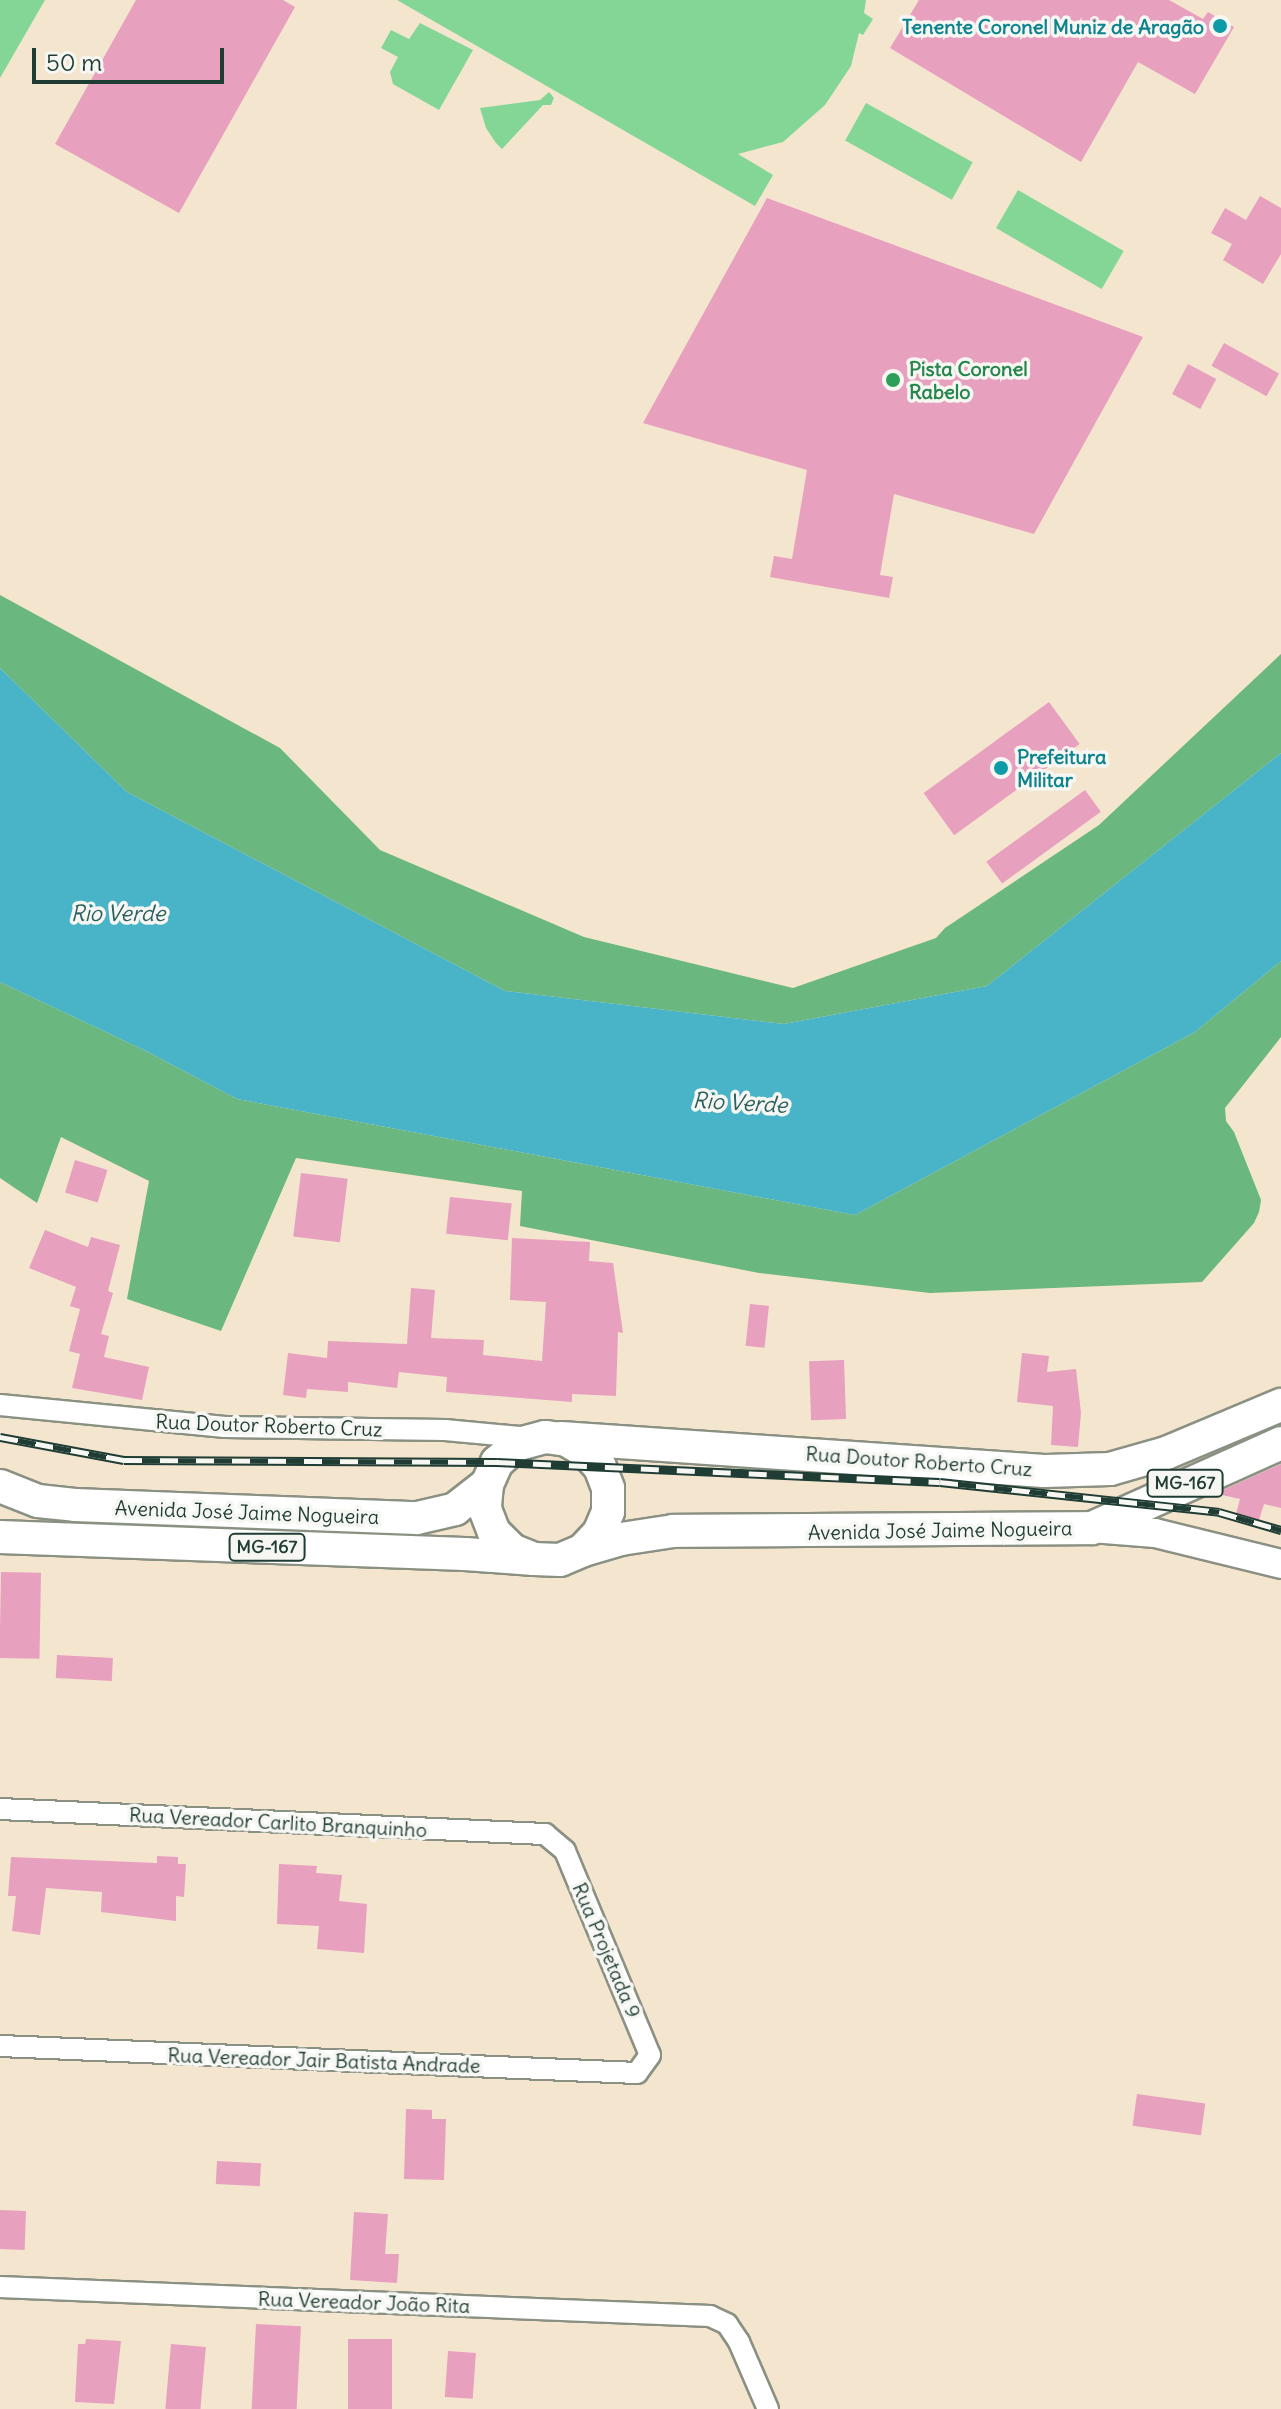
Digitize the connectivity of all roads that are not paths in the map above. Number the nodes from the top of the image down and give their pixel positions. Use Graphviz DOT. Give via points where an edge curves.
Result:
graph roads {
  1 [pos="0,1405"];
  2 [pos="1281,1405"];
  3 [pos="542,1438"];
  4 [pos="1281,1443"];
  5 [pos="487,1484"];
  6 [pos="0,1486"];
  7 [pos="1092,1528"];
  8 [pos="0,1537"];
  9 [pos="583,1550"];
  10 [pos="534,1559"];
  11 [pos="1281,1564"];
  12 [pos="0,1809"];
  13 [pos="554,1839"];
  14 [pos="0,2046"];
  15 [pos="645,2065"];
  16 [pos="0,2287"];
  17 [pos="768,2409"];
  1 -- 3 [label="street, Rua Doutor Roberto Cruz" via="225,1427 445,1430"];
  2 -- 3 [label="main road, Rua Doutor Roberto Cruz" via="1166,1453 1110,1469 1044,1471"];
  3 -- 5 [label="main road, Avenida José Jaime Nogueira / MG-167" via="518,1444 497,1462"];
  3 -- 9 [label="main road" via="567,1440 585,1451 600,1467 608,1488 608,1512 599,1533"];
  4 -- 7 [label="main road, Avenida José Jaime Nogueira / MG-167"];
  5 -- 6 [label="main road, Avenida José Jaime Nogueira / MG-167" via="455,1509 417,1518 75,1505 38,1501"];
  5 -- 10 [label="main road" via="485,1509 494,1532 512,1550"];
  7 -- 9 [label="main road, Avenida José Jaime Nogueira / MG-167" via="673,1531"];
  7 -- 11 [label="street" via="1155,1533"];
  8 -- 10 [label="main road, Avenida José Jaime Nogueira / MG-167"];
  9 -- 10 [label="main road, Avenida José Jaime Nogueira / MG-167" via="560,1560"];
  12 -- 13 [label="street, Rua Vereador Carlito Branquinho" via="545,1834"];
  13 -- 15 [label="street, Rua Projetada 9" via="565,1851 650,2055"];
  14 -- 15 [label="street, Rua Vereador Jair Batista Andrade" via="637,2073"];
  16 -- 17 [label="street, Rua Vereador João Rita" via="710,2316 727,2324 739,2342"];
}
